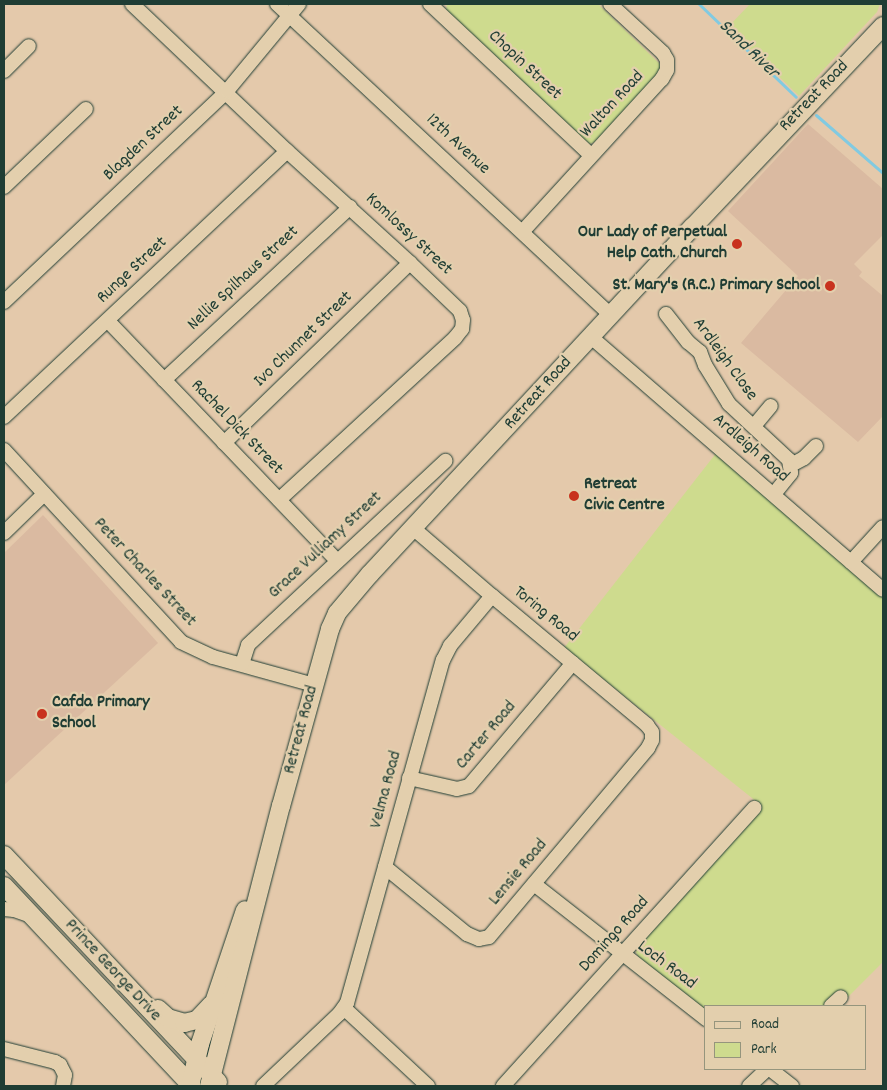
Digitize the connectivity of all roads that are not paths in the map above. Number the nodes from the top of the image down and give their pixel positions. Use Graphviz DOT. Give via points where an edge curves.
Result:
graph roads {
  1 [pos="132,4"];
  2 [pos="277,4"];
  3 [pos="300,4"];
  4 [pos="610,4"];
  5 [pos="433,5"];
  6 [pos="289,15"];
  7 [pos="883,26"];
  8 [pos="29,46"];
  9 [pos="4,71"];
  10 [pos="227,91"];
  11 [pos="86,109"];
  12 [pos="287,151"];
  13 [pos="592,155"];
  14 [pos="4,187"];
  15 [pos="350,207"];
  16 [pos="523,231"];
  17 [pos="410,263"];
  18 [pos="4,302"];
  19 [pos="666,314"];
  20 [pos="611,315"];
  21 [pos="108,321"];
  22 [pos="591,336"];
  23 [pos="164,380"];
  24 [pos="771,406"];
  25 [pos="4,417"];
  26 [pos="754,426"];
  27 [pos="224,443"];
  28 [pos="816,446"];
  29 [pos="4,450"];
  30 [pos="445,461"];
  31 [pos="791,465"];
  32 [pos="44,494"];
  33 [pos="774,494"];
  34 [pos="279,500"];
  35 [pos="883,526"];
  36 [pos="413,528"];
  37 [pos="4,533"];
  38 [pos="337,562"];
  39 [pos="850,562"];
  40 [pos="883,590"];
  41 [pos="492,596"];
  42 [pos="573,663"];
  43 [pos="242,664"];
  44 [pos="315,685"];
  45 [pos="652,732"];
  46 [pos="409,778"];
  47 [pos="754,808"];
  48 [pos="280,811"];
  49 [pos="4,855"];
  50 [pos="385,868"];
  51 [pos="534,884"];
  52 [pos="4,886"];
  53 [pos="4,909"];
  54 [pos="32,916"];
  55 [pos="72,929"];
  56 [pos="622,955"];
  57 [pos="213,1002"];
  58 [pos="344,1008"];
  59 [pos="704,1017"];
  60 [pos="4,1048"];
  61 [pos="195,1060"];
  62 [pos="768,1070"];
  63 [pos="770,1070"];
  64 [pos="214,1083"];
  65 [pos="64,1086"];
  66 [pos="191,1086"];
  67 [pos="263,1086"];
  68 [pos="428,1086"];
  69 [pos="503,1086"];
  70 [pos="749,1086"];
  71 [pos="792,1086"];
  1 -- 10 [label="street, Komlossy Street"];
  2 -- 6 [label="street, 12th Avenue"];
  3 -- 6 [label="street, Blagden Street"];
  4 -- 13 [label="street, Walton Road" via="664,54 667,70"];
  5 -- 13 [label="street, Chopin Street"];
  6 -- 10 [label="street, Blagden Street"];
  6 -- 16 [label="street, 12th Avenue"];
  7 -- 20 [label="main road, Retreat Road"];
  8 -- 9 [label="street"];
  10 -- 12 [label="street, Komlossy Street"];
  10 -- 18 [label="street, Blagden Street"];
  11 -- 14 [label="street"];
  12 -- 15 [label="street, Komlossy Street"];
  12 -- 21 [label="street, Runge Street"];
  13 -- 16 [label="street, Walton Road"];
  15 -- 17 [label="street, Komlossy Street"];
  15 -- 23 [label="street, Nellie Spilhaus Street"];
  16 -- 20 [label="street, 12th Avenue"];
  17 -- 27 [label="street, Ivo Chunnet Street"];
  17 -- 34 [label="street, Komlossy Street" via="460,311 462,329"];
  19 -- 26 [label="street, Ardleigh Close" via="700,352 705,366 730,404"];
  20 -- 22 [label="main road, Retreat Road"];
  21 -- 23 [label="street, Rachel Dick Street"];
  21 -- 25 [label="street, Runge Street"];
  22 -- 33 [label="street, Ardleigh Road"];
  22 -- 36 [label="main road, Retreat Road"];
  23 -- 27 [label="street, Rachel Dick Street"];
  24 -- 26 [label="street"];
  26 -- 31 [label="street, Ardleigh Close"];
  27 -- 34 [label="street, Rachel Dick Street"];
  28 -- 31 [label="street"];
  29 -- 32 [label="street, Peter Charles Street"];
  30 -- 38 [label="street, Grace Vulliamy Street"];
  31 -- 33 [label="street" via="789,476"];
  32 -- 37 [label="street"];
  32 -- 43 [label="street, Peter Charles Street" via="181,642 201,653"];
  33 -- 39 [label="street, Ardleigh Road"];
  34 -- 38 [label="street, Rachel Dick Street"];
  35 -- 39 [label="street"];
  36 -- 41 [label="street, Toring Road"];
  36 -- 44 [label="main road, Retreat Road" via="337,613"];
  38 -- 43 [label="street, Grace Vulliamy Street" via="248,645"];
  39 -- 40 [label="street, Ardleigh Road"];
  41 -- 42 [label="street, Toring Road"];
  41 -- 46 [label="street, Velma Road" via="446,653"];
  42 -- 45 [label="street, Toring Road" via="647,724"];
  42 -- 46 [label="street, Carter Road" via="469,786 457,789"];
  43 -- 44 [label="street, Peter Charles Street"];
  44 -- 48 [label="main road, Retreat Road"];
  45 -- 51 [label="street, Lensie Road" via="648,748"];
  46 -- 50 [label="street, Velma Road"];
  47 -- 56 [label="street, Domingo Road"];
  48 -- 57 [label="main road, Retreat Road"];
  48 -- 64 [label="main road, Retreat Road"];
  49 -- 55 [label="main road, Prince George Drive"];
  50 -- 51 [label="street, Lensie Road" via="467,934 478,939 489,937"];
  50 -- 58 [label="street, Velma Road"];
  51 -- 56 [label="street, Loch Road"];
  52 -- 54 [label="main road, Prince George Drive"];
  53 -- 54 [label="street"];
  54 -- 66 [label="main road, Prince George Drive"];
  55 -- 57 [label="main road" via="168,1018 193,1022"];
  55 -- 61 [label="main road, Prince George Drive"];
  56 -- 59 [label="street, Loch Road"];
  56 -- 69 [label="street, Domingo Road"];
  57 -- 61 [label="main road, Retreat Road"];
  58 -- 67 [label="street, Velma Road"];
  58 -- 68 [label="street"];
  60 -- 65 [label="street" via="60,1065 65,1075"];
  61 -- 64 [label="main road, Prince George Drive"];
  61 -- 66 [label="main road, Retreat Road"];
  62 -- 70 [label="street"];
  63 -- 71 [label="street"];
}
